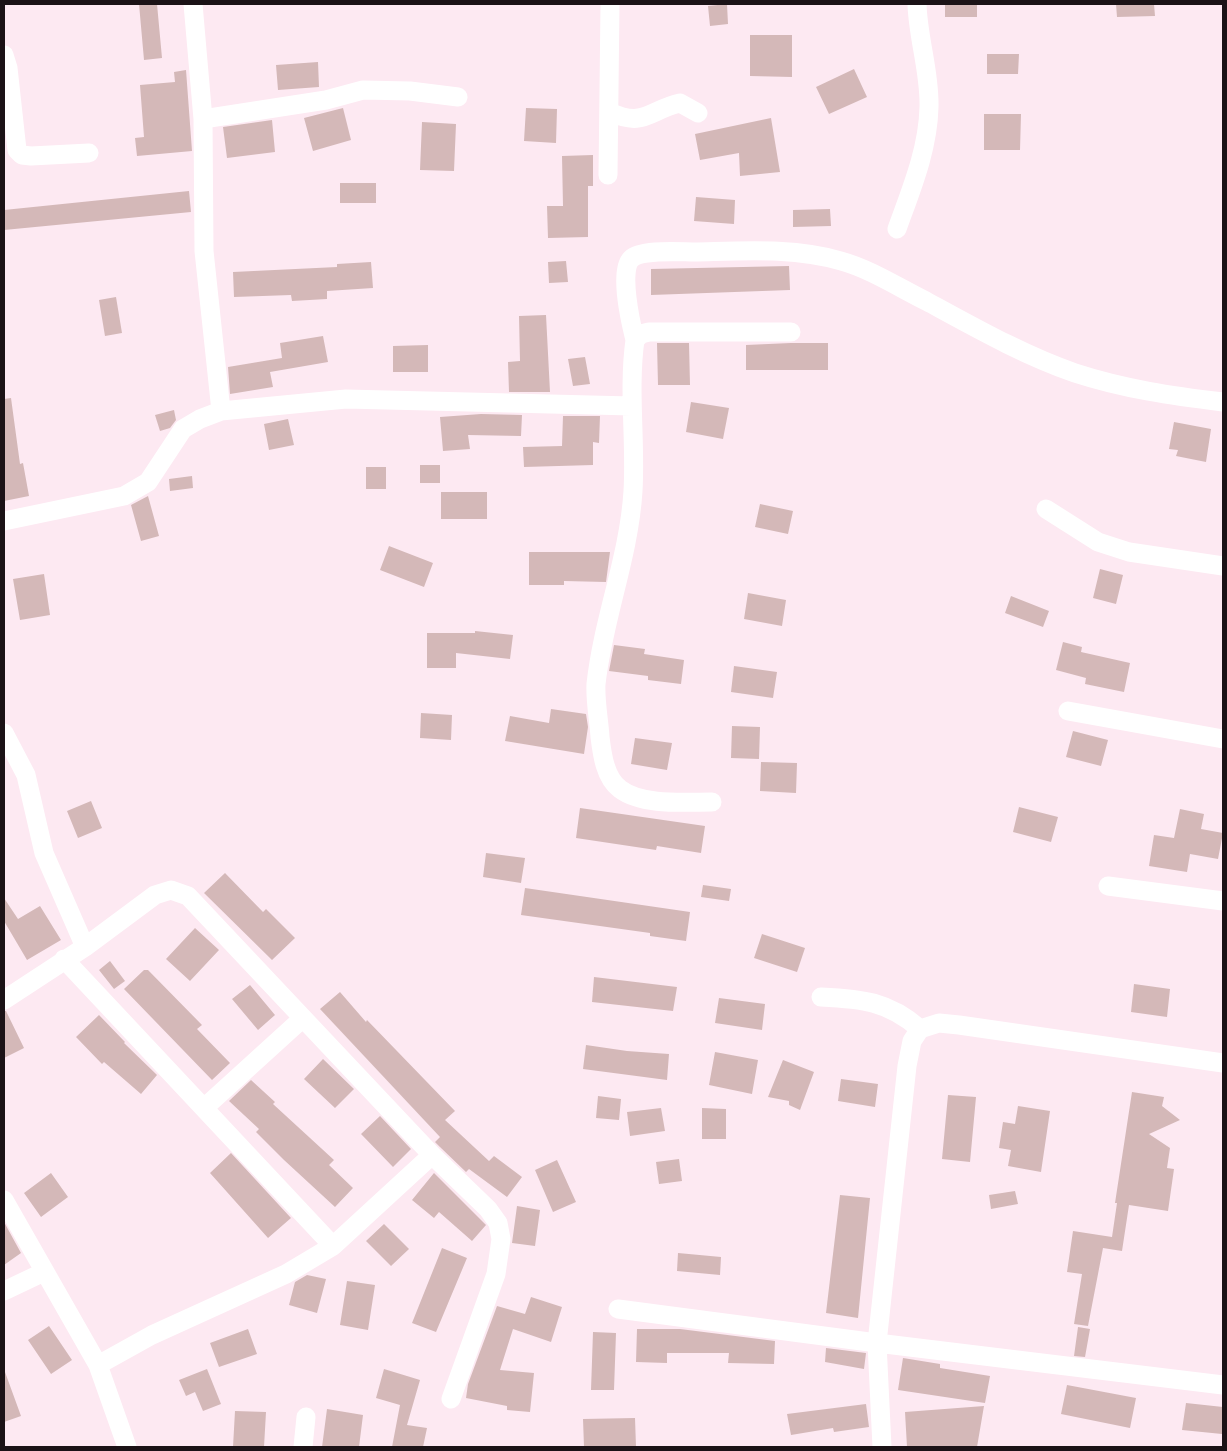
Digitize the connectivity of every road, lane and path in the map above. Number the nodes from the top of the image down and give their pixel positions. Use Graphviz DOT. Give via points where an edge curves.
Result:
graph roads {
  1 [pos="193,4"];
  2 [pos="610,4"];
  3 [pos="917,4"];
  4 [pos="4,55"];
  5 [pos="458,97"];
  6 [pos="610,112"];
  7 [pos="698,113"];
  8 [pos="203,119"];
  9 [pos="88,153"];
  10 [pos="608,175"];
  11 [pos="897,229"];
  12 [pos="791,332"];
  13 [pos="635,340"];
  14 [pos="1223,402"];
  15 [pos="632,406"];
  16 [pos="221,411"];
  17 [pos="1046,509"];
  18 [pos="4,521"];
  19 [pos="1223,566"];
  20 [pos="1068,711"];
  21 [pos="4,733"];
  22 [pos="1223,739"];
  23 [pos="712,802"];
  24 [pos="1108,886"];
  25 [pos="1223,901"];
  26 [pos="85,947"];
  27 [pos="64,959"];
  28 [pos="822,997"];
  29 [pos="4,1000"];
  30 [pos="303,1018"];
  31 [pos="920,1029"];
  32 [pos="1223,1064"];
  33 [pos="204,1108"];
  34 [pos="432,1155"];
  35 [pos="4,1200"];
  36 [pos="333,1246"];
  37 [pos="44,1272"];
  38 [pos="4,1291"];
  39 [pos="618,1309"];
  40 [pos="878,1343"];
  41 [pos="98,1366"];
  42 [pos="1223,1385"];
  43 [pos="451,1399"];
  44 [pos="306,1417"];
  45 [pos="127,1447"];
  46 [pos="303,1447"];
  47 [pos="882,1447"];
  1 -- 8 [label="street"];
  2 -- 6 [label="street"];
  3 -- 11 [label="street" via="929,106 926,142"];
  4 -- 9 [label="street" via="17,150 22,155 31,156"];
  5 -- 8 [label="street" via="363,90 326,100"];
  6 -- 7 [label="street" via="626,120 636,120 680,103"];
  6 -- 10 [label="street"];
  8 -- 16 [label="street" via="204,250"];
  12 -- 13 [label="street" via="649,332"];
  13 -- 14 [label="street" via="627,296 627,268 636,255 775,251 809,254 841,261 888,281 1015,348 1075,373 1130,389"];
  13 -- 15 [label="street"];
  15 -- 16 [label="street" via="346,399"];
  15 -- 23 [label="street" via="633,492 624,560 602,646 596,687 602,752 608,773 626,792 640,798"];
  16 -- 18 [label="street" via="183,429 148,482 124,496"];
  17 -- 19 [label="street" via="1098,542 1129,552"];
  20 -- 22 [label="street"];
  21 -- 26 [label="street" via="26,775 44,853"];
  24 -- 25 [label="street"];
  26 -- 27 [label="street"];
  26 -- 30 [label="street" via="155,895 171,890 180,892 188,896"];
  27 -- 29 [label="street"];
  27 -- 33 [label="street"];
  28 -- 31 [label="street" via="882,1005 903,1014"];
  30 -- 33 [label="street"];
  30 -- 34 [label="street"];
  31 -- 32 [label="street" via="939,1023 959,1025"];
  31 -- 40 [label="street" via="912,1041 906,1066"];
  33 -- 36 [label="street"];
  34 -- 36 [label="street"];
  34 -- 43 [label="street" via="488,1209 498,1223 501,1239 496,1274"];
  35 -- 37 [label="street"];
  36 -- 41 [label="street" via="279,1278 152,1335"];
  37 -- 38 [label="street"];
  37 -- 41 [label="street"];
  39 -- 40 [label="street"];
  40 -- 42 [label="street"];
  40 -- 47 [label="street"];
  41 -- 45 [label="street"];
  44 -- 46 [label="street"];
}
